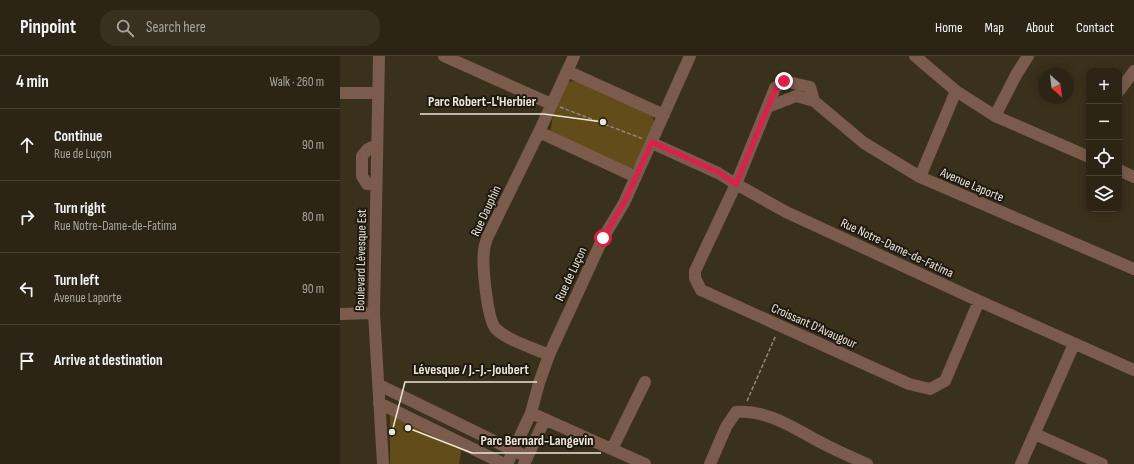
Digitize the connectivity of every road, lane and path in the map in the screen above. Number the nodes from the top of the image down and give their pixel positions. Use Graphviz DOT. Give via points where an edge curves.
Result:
graph roads {
  1 [pos="379,56"];
  2 [pos="444,56"];
  3 [pos="574,56"];
  4 [pos="690,56"];
  5 [pos="915,56"];
  6 [pos="1028,56"];
  7 [pos="464,60"];
  8 [pos="567,71"];
  9 [pos="1134,71"];
  10 [pos="1122,87"];
  11 [pos="956,91"];
  12 [pos="340,93"];
  13 [pos="378,94"];
  14 [pos="814,101"];
  15 [pos="552,104"];
  16 [pos="768,107"];
  17 [pos="664,115"];
  18 [pos="995,116"];
  19 [pos="539,132"];
  20 [pos="652,142"];
  21 [pos="1086,153"];
  22 [pos="1122,171"];
  23 [pos="636,177"];
  24 [pos="920,177"];
  25 [pos="1134,177"];
  26 [pos="736,184"];
  27 [pos="1134,269"];
  28 [pos="979,301"];
  29 [pos="374,313"];
  30 [pos="340,314"];
  31 [pos="780,326"];
  32 [pos="1074,344"];
  33 [pos="549,355"];
  34 [pos="1134,370"];
  35 [pos="645,382"];
  36 [pos="379,385"];
  37 [pos="379,403"];
  38 [pos="748,411"];
  39 [pos="531,413"];
  40 [pos="545,419"];
  41 [pos="1035,434"];
  42 [pos="612,449"];
  43 [pos="513,450"];
  44 [pos="526,461"];
  45 [pos="383,464"];
  46 [pos="505,464"];
  47 [pos="645,464"];
  48 [pos="710,464"];
  49 [pos="867,464"];
  50 [pos="1021,464"];
  51 [pos="1102,464"];
  1 -- 13 [label="street, Boulevard Lévesque Est"];
  2 -- 7 [label="street"];
  3 -- 8 [label="street, Rue Dauphin"];
  4 -- 17 [label="street, Rue de Luçon"];
  5 -- 11 [label="street"];
  6 -- 18 [label="street"];
  7 -- 15 [label="street"];
  8 -- 15 [label="street, Rue Dauphin"];
  8 -- 17 [label="street"];
  9 -- 10 [label="street"];
  11 -- 18 [label="street"];
  11 -- 24 [label="street"];
  12 -- 13 [label="street"];
  13 -- 29 [label="street, Boulevard Lévesque Est"];
  14 -- 16 [label="street, Avenue Laporte" via="796,96"];
  14 -- 16 [label="street, Avenue Laporte" via="810,87 784,81 776,88"];
  14 -- 24 [label="street, Avenue Laporte" via="864,143"];
  15 -- 19 [label="street, Rue Dauphin"];
  15 -- 20 [label="path"];
  16 -- 26 [label="street, Avenue Laporte"];
  17 -- 20 [label="street, Rue de Luçon"];
  18 -- 21 [label="street"];
  19 -- 23 [label="street"];
  19 -- 33 [label="street, Rue Dauphin" via="487,238 484,271 490,318 495,329"];
  20 -- 23 [label="street, Rue de Luçon"];
  20 -- 26 [label="street, Rue Notre-Dame-de-Fatima" via="718,172"];
  22 -- 25 [label="street"];
  23 -- 33 [label="street, Rue de Luçon" via="603,238"];
  24 -- 27 [label="street, Avenue Laporte"];
  26 -- 28 [label="street, Rue Notre-Dame-de-Fatima" via="786,212"];
  26 -- 31 [label="street, Croissant D'Avaugour" via="695,271 695,278 701,290"];
  28 -- 31 [label="street, Croissant D'Avaugour" via="945,381 930,389 909,384"];
  28 -- 32 [label="street, Rue Notre-Dame-de-Fatima"];
  29 -- 30 [label="street"];
  29 -- 36 [label="street, Boulevard Lévesque Est"];
  31 -- 38 [label="path" via="747,402"];
  32 -- 34 [label="street, Rue Notre-Dame-de-Fatima"];
  32 -- 41 [label="street"];
  33 -- 39 [label="street, Rue de Luçon"];
  35 -- 42 [label="street"];
  36 -- 37 [label="street, Boulevard Lévesque Est"];
  36 -- 43 [label="street"];
  37 -- 45 [label="street, Boulevard Lévesque Est"];
  37 -- 46 [label="street"];
  38 -- 48 [label="street" via="736,412 726,427"];
  38 -- 49 [label="street" via="773,418"];
  39 -- 40 [label="street"];
  39 -- 43 [label="street, Rue de Luçon"];
  40 -- 42 [label="street"];
  40 -- 44 [label="street"];
  41 -- 50 [label="street"];
  41 -- 51 [label="street"];
  42 -- 47 [label="street"];
  43 -- 44 [label="street"];
  43 -- 46 [label="street, Rue de Luçon"];
}
